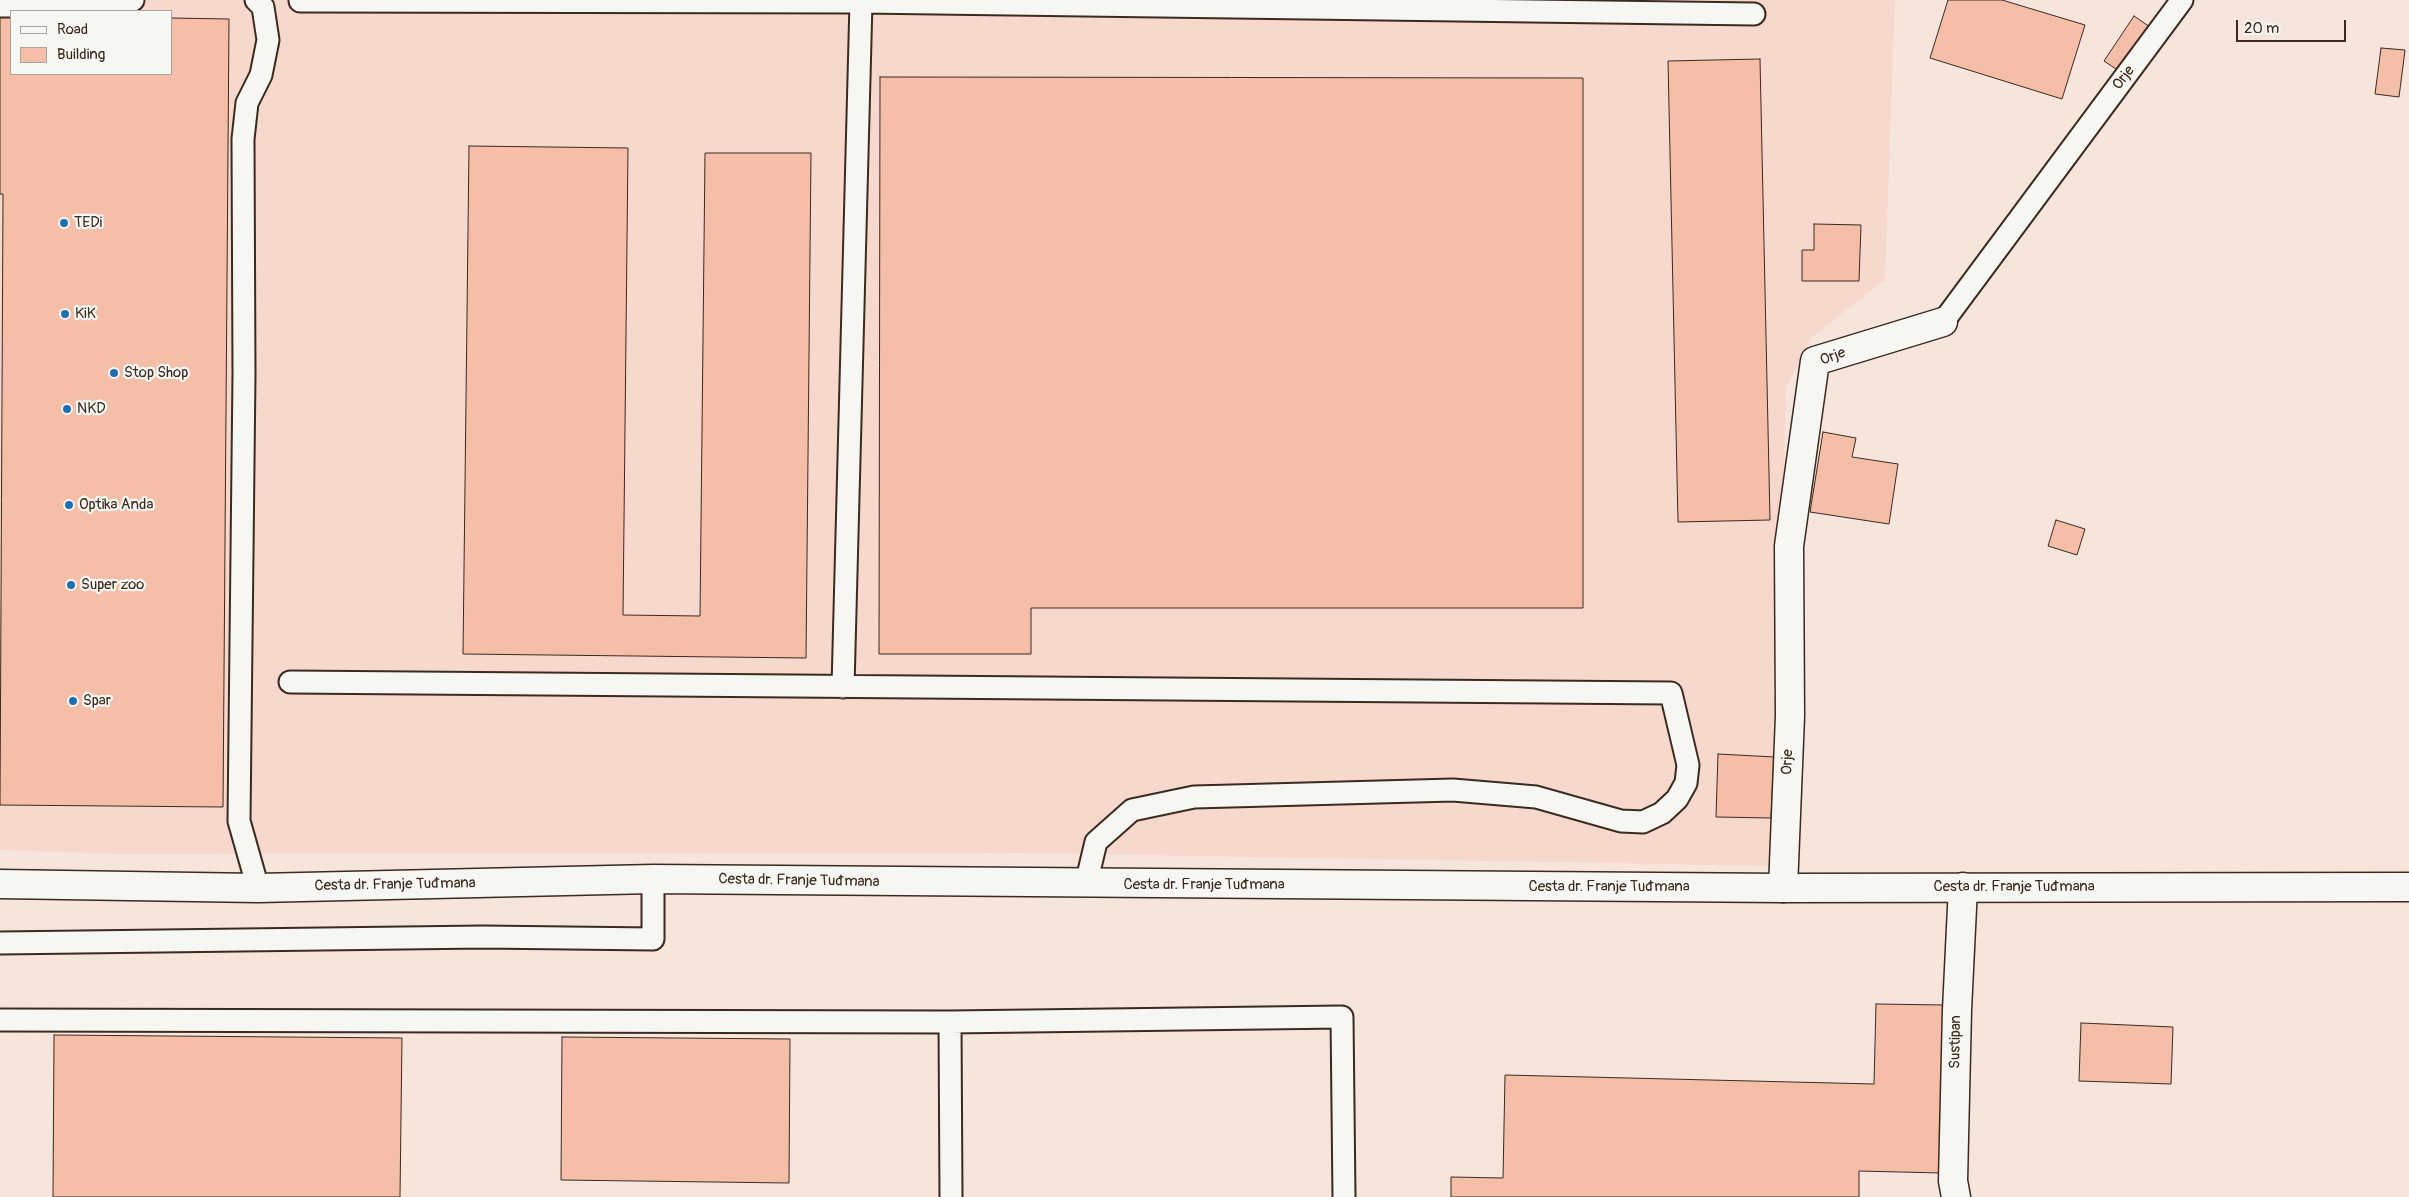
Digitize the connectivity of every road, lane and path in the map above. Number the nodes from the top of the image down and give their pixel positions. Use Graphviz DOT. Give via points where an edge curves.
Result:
graph roads {
  1 [pos="133,0"];
  2 [pos="256,0"];
  3 [pos="300,0"];
  4 [pos="575,0"];
  5 [pos="2182,0"];
  6 [pos="861,2"];
  7 [pos="0,6"];
  8 [pos="1754,14"];
  9 [pos="1943,322"];
  10 [pos="290,682"];
  11 [pos="842,686"];
  12 [pos="653,880"];
  13 [pos="0,884"];
  14 [pos="1086,884"];
  15 [pos="1963,887"];
  16 [pos="2409,887"];
  17 [pos="258,888"];
  18 [pos="1783,888"];
  19 [pos="0,943"];
  20 [pos="0,1020"];
  21 [pos="950,1022"];
  22 [pos="951,1197"];
  23 [pos="1344,1197"];
  24 [pos="1956,1197"];
  1 -- 7 [label="lane" via="119,6"];
  2 -- 17 [label="lane" via="263,7 268,40 261,75 247,103 243,139 239,820"];
  3 -- 4 [label="lane"];
  4 -- 6 [label="lane"];
  5 -- 9 [label="lane, Orje"];
  6 -- 8 [label="lane"];
  6 -- 11 [label="lane"];
  9 -- 18 [label="main road, Orje" via="1815,361 1789,546 1790,716"];
  10 -- 11 [label="lane"];
  11 -- 14 [label="lane" via="1671,693 1688,765 1686,782 1677,799 1662,813 1643,822 1621,820 1536,797 1453,790 1194,797 1132,810 1096,842"];
  12 -- 14 [label="main road, Cesta dr. Franje Tuđmana"];
  12 -- 17 [label="main road, Cesta dr. Franje Tuđmana"];
  12 -- 19 [label="lane" via="654,939 483,937"];
  13 -- 17 [label="main road, Cesta dr. Franje Tuđmana"];
  14 -- 18 [label="main road, Cesta dr. Franje Tuđmana"];
  15 -- 16 [label="main road, Cesta dr. Franje Tuđmana"];
  15 -- 18 [label="main road, Cesta dr. Franje Tuđmana"];
  15 -- 24 [label="main road, Sustipan" via="1956,1010 1953,1181"];
  20 -- 21 [label="lane"];
  21 -- 22 [label="lane"];
  21 -- 23 [label="lane" via="1342,1017"];
}
